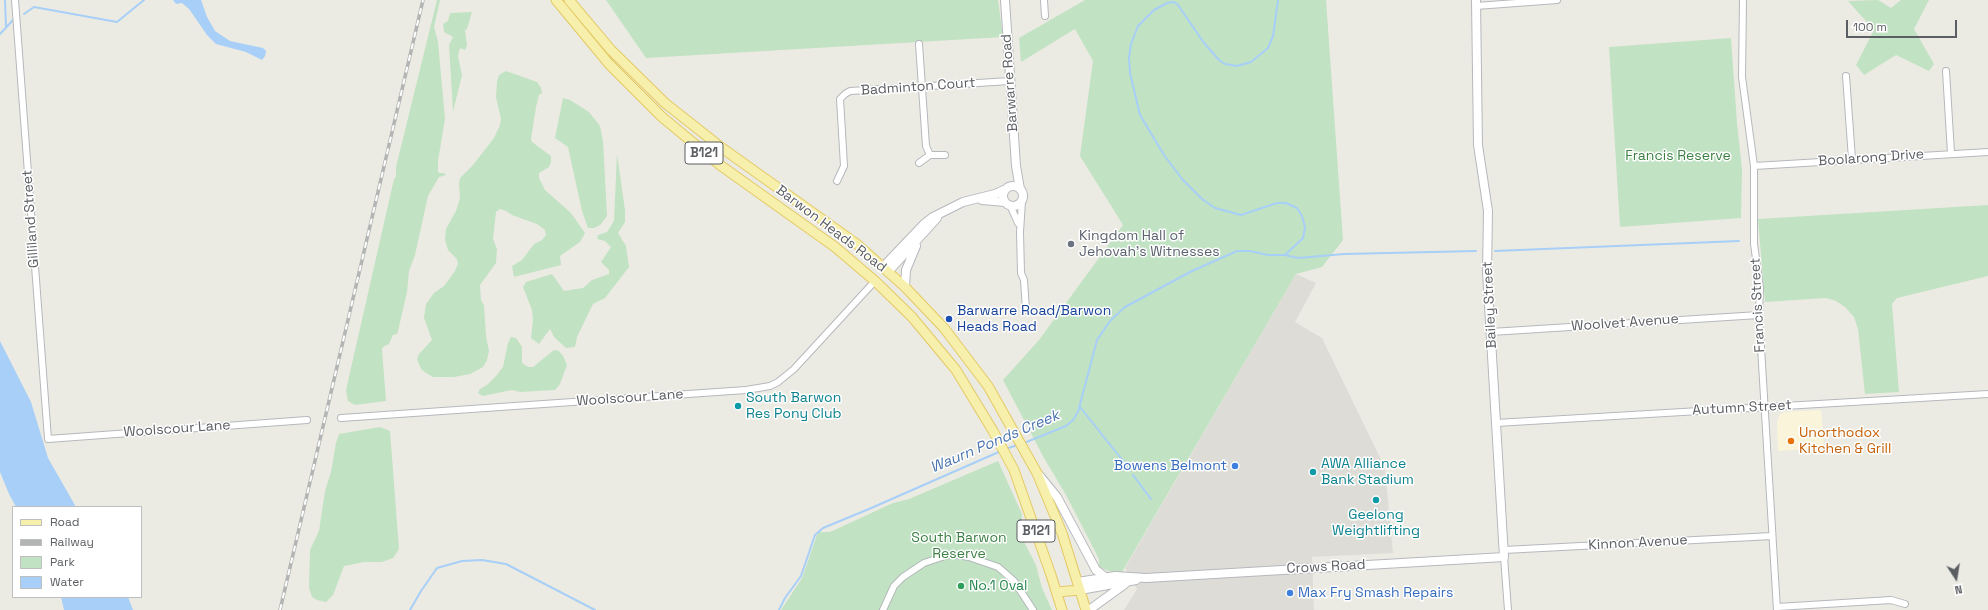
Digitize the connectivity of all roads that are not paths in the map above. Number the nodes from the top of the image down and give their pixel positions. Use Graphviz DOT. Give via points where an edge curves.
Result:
graph roads {
  1 [pos="15,0"];
  2 [pos="556,0"];
  3 [pos="569,0"];
  4 [pos="1005,0"];
  5 [pos="1044,0"];
  6 [pos="1557,0"];
  7 [pos="1743,0"];
  8 [pos="1476,3"];
  9 [pos="1045,16"];
  10 [pos="920,44"];
  11 [pos="1946,70"];
  12 [pos="1846,76"];
  13 [pos="1010,81"];
  14 [pos="922,87"];
  15 [pos="1988,152"];
  16 [pos="1951,153"];
  17 [pos="930,155"];
  18 [pos="945,155"];
  19 [pos="1852,159"];
  20 [pos="918,163"];
  21 [pos="1016,166"];
  22 [pos="1754,166"];
  23 [pos="837,181"];
  24 [pos="1007,188"];
  25 [pos="1020,189"];
  26 [pos="969,200"];
  27 [pos="1022,201"];
  28 [pos="1008,204"];
  29 [pos="948,209"];
  30 [pos="925,231"];
  31 [pos="1020,232"];
  32 [pos="886,269"];
  33 [pos="875,281"];
  34 [pos="905,287"];
  35 [pos="1026,310"];
  36 [pos="1759,315"];
  37 [pos="1491,332"];
  38 [pos="1988,394"];
  39 [pos="1764,406"];
  40 [pos="341,418"];
  41 [pos="307,420"];
  42 [pos="1496,423"];
  43 [pos="48,439"];
  44 [pos="1037,473"];
  45 [pos="1772,536"];
  46 [pos="1504,554"];
  47 [pos="1105,577"];
  48 [pos="1148,578"];
  49 [pos="1120,585"];
  50 [pos="1079,586"];
  51 [pos="1056,592"];
  52 [pos="1905,604"];
  53 [pos="1777,608"];
  54 [pos="882,610"];
  55 [pos="1033,610"];
  56 [pos="1062,610"];
  57 [pos="1086,610"];
  58 [pos="1089,610"];
  59 [pos="1508,610"];
  1 -- 43 [label="street, Gilliland Street"];
  2 -- 33 [label="main road, Barwon Heads Road / B121" via="622,78 670,124 720,165 835,247"];
  3 -- 32 [label="main road, Barwon Heads Road / B121" via="611,50 665,103 722,148 850,239"];
  4 -- 13 [label="street, Barwarre Road"];
  5 -- 9 [label="street"];
  6 -- 8 [label="street"];
  7 -- 22 [label="street, Francis Street" via="1742,77"];
  8 -- 37 [label="street, Bailey Street" via="1478,145 1488,211 1487,272"];
  10 -- 14 [label="street"];
  11 -- 16 [label="street"];
  12 -- 19 [label="street"];
  13 -- 14 [label="street, Badminton Court"];
  13 -- 21 [label="street, Barwarre Road"];
  14 -- 17 [label="street" via="926,146"];
  14 -- 23 [label="street, Badminton Court" via="850,91 840,99 844,166"];
  15 -- 16 [label="street, Boolarong Drive"];
  16 -- 19 [label="street, Boolarong Drive"];
  17 -- 18 [label="street"];
  17 -- 20 [label="street"];
  19 -- 22 [label="street, Boolarong Drive"];
  21 -- 24 [label="street, Barwarre Road"];
  21 -- 25 [label="street, Barwarre Road"];
  22 -- 36 [label="street, Francis Street" via="1754,244 1760,288"];
  24 -- 25 [label="street" via="1015,186"];
  24 -- 26 [label="street" via="995,194"];
  24 -- 28 [label="street" via="1003,194"];
  25 -- 27 [label="street"];
  26 -- 28 [label="street" via="986,199"];
  26 -- 29 [label="street"];
  27 -- 28 [label="street" via="1017,205"];
  27 -- 31 [label="street"];
  28 -- 31 [label="street" via="1016,216"];
  29 -- 30 [label="street"];
  29 -- 32 [label="street" via="924,224"];
  30 -- 32 [label="street"];
  30 -- 34 [label="street" via="907,267"];
  31 -- 35 [label="street" via="1021,273 1024,280"];
  32 -- 33 [label="main road"];
  32 -- 34 [label="main road, Barwon Heads Road / B121"];
  33 -- 40 [label="street, Woolscour Lane" via="794,369 770,386 746,390"];
  33 -- 51 [label="main road, Barwon Heads Road / B121" via="912,317 956,370 993,431 1014,470"];
  34 -- 44 [label="main road, Barwon Heads Road / B121" via="944,328 979,373 1011,424"];
  36 -- 37 [label="street, Woolvet Avenue"];
  36 -- 39 [label="street, Francis Street"];
  37 -- 42 [label="street, Bailey Street"];
  38 -- 39 [label="street, Autumn Street"];
  39 -- 42 [label="street, Autumn Street"];
  39 -- 45 [label="street, Francis Street"];
  41 -- 43 [label="street, Woolscour Lane"];
  42 -- 46 [label="street, Bailey Street"];
  44 -- 47 [label="street" via="1054,492 1093,566"];
  44 -- 50 [label="main road, Barwon Heads Road / B121" via="1059,524"];
  45 -- 46 [label="street, Kinnon Avenue"];
  45 -- 53 [label="street, Francis Street"];
  46 -- 48 [label="street, Crows Road"];
  46 -- 59 [label="street, Bailey Street"];
  47 -- 48 [label="street, Crows Road"];
  47 -- 50 [label="street, Crows Road"];
  48 -- 49 [label="street, Crows Road"];
  49 -- 50 [label="street"];
  49 -- 58 [label="street"];
  50 -- 51 [label="main road"];
  50 -- 57 [label="main road, Barwon Heads Road / B121"];
  51 -- 56 [label="main road, Barwon Heads Road / B121"];
  52 -- 53 [label="street" via="1891,600"];
  54 -- 55 [label="street" via="894,586 903,578 924,563 951,554 968,556 998,567 1014,581"];
}
